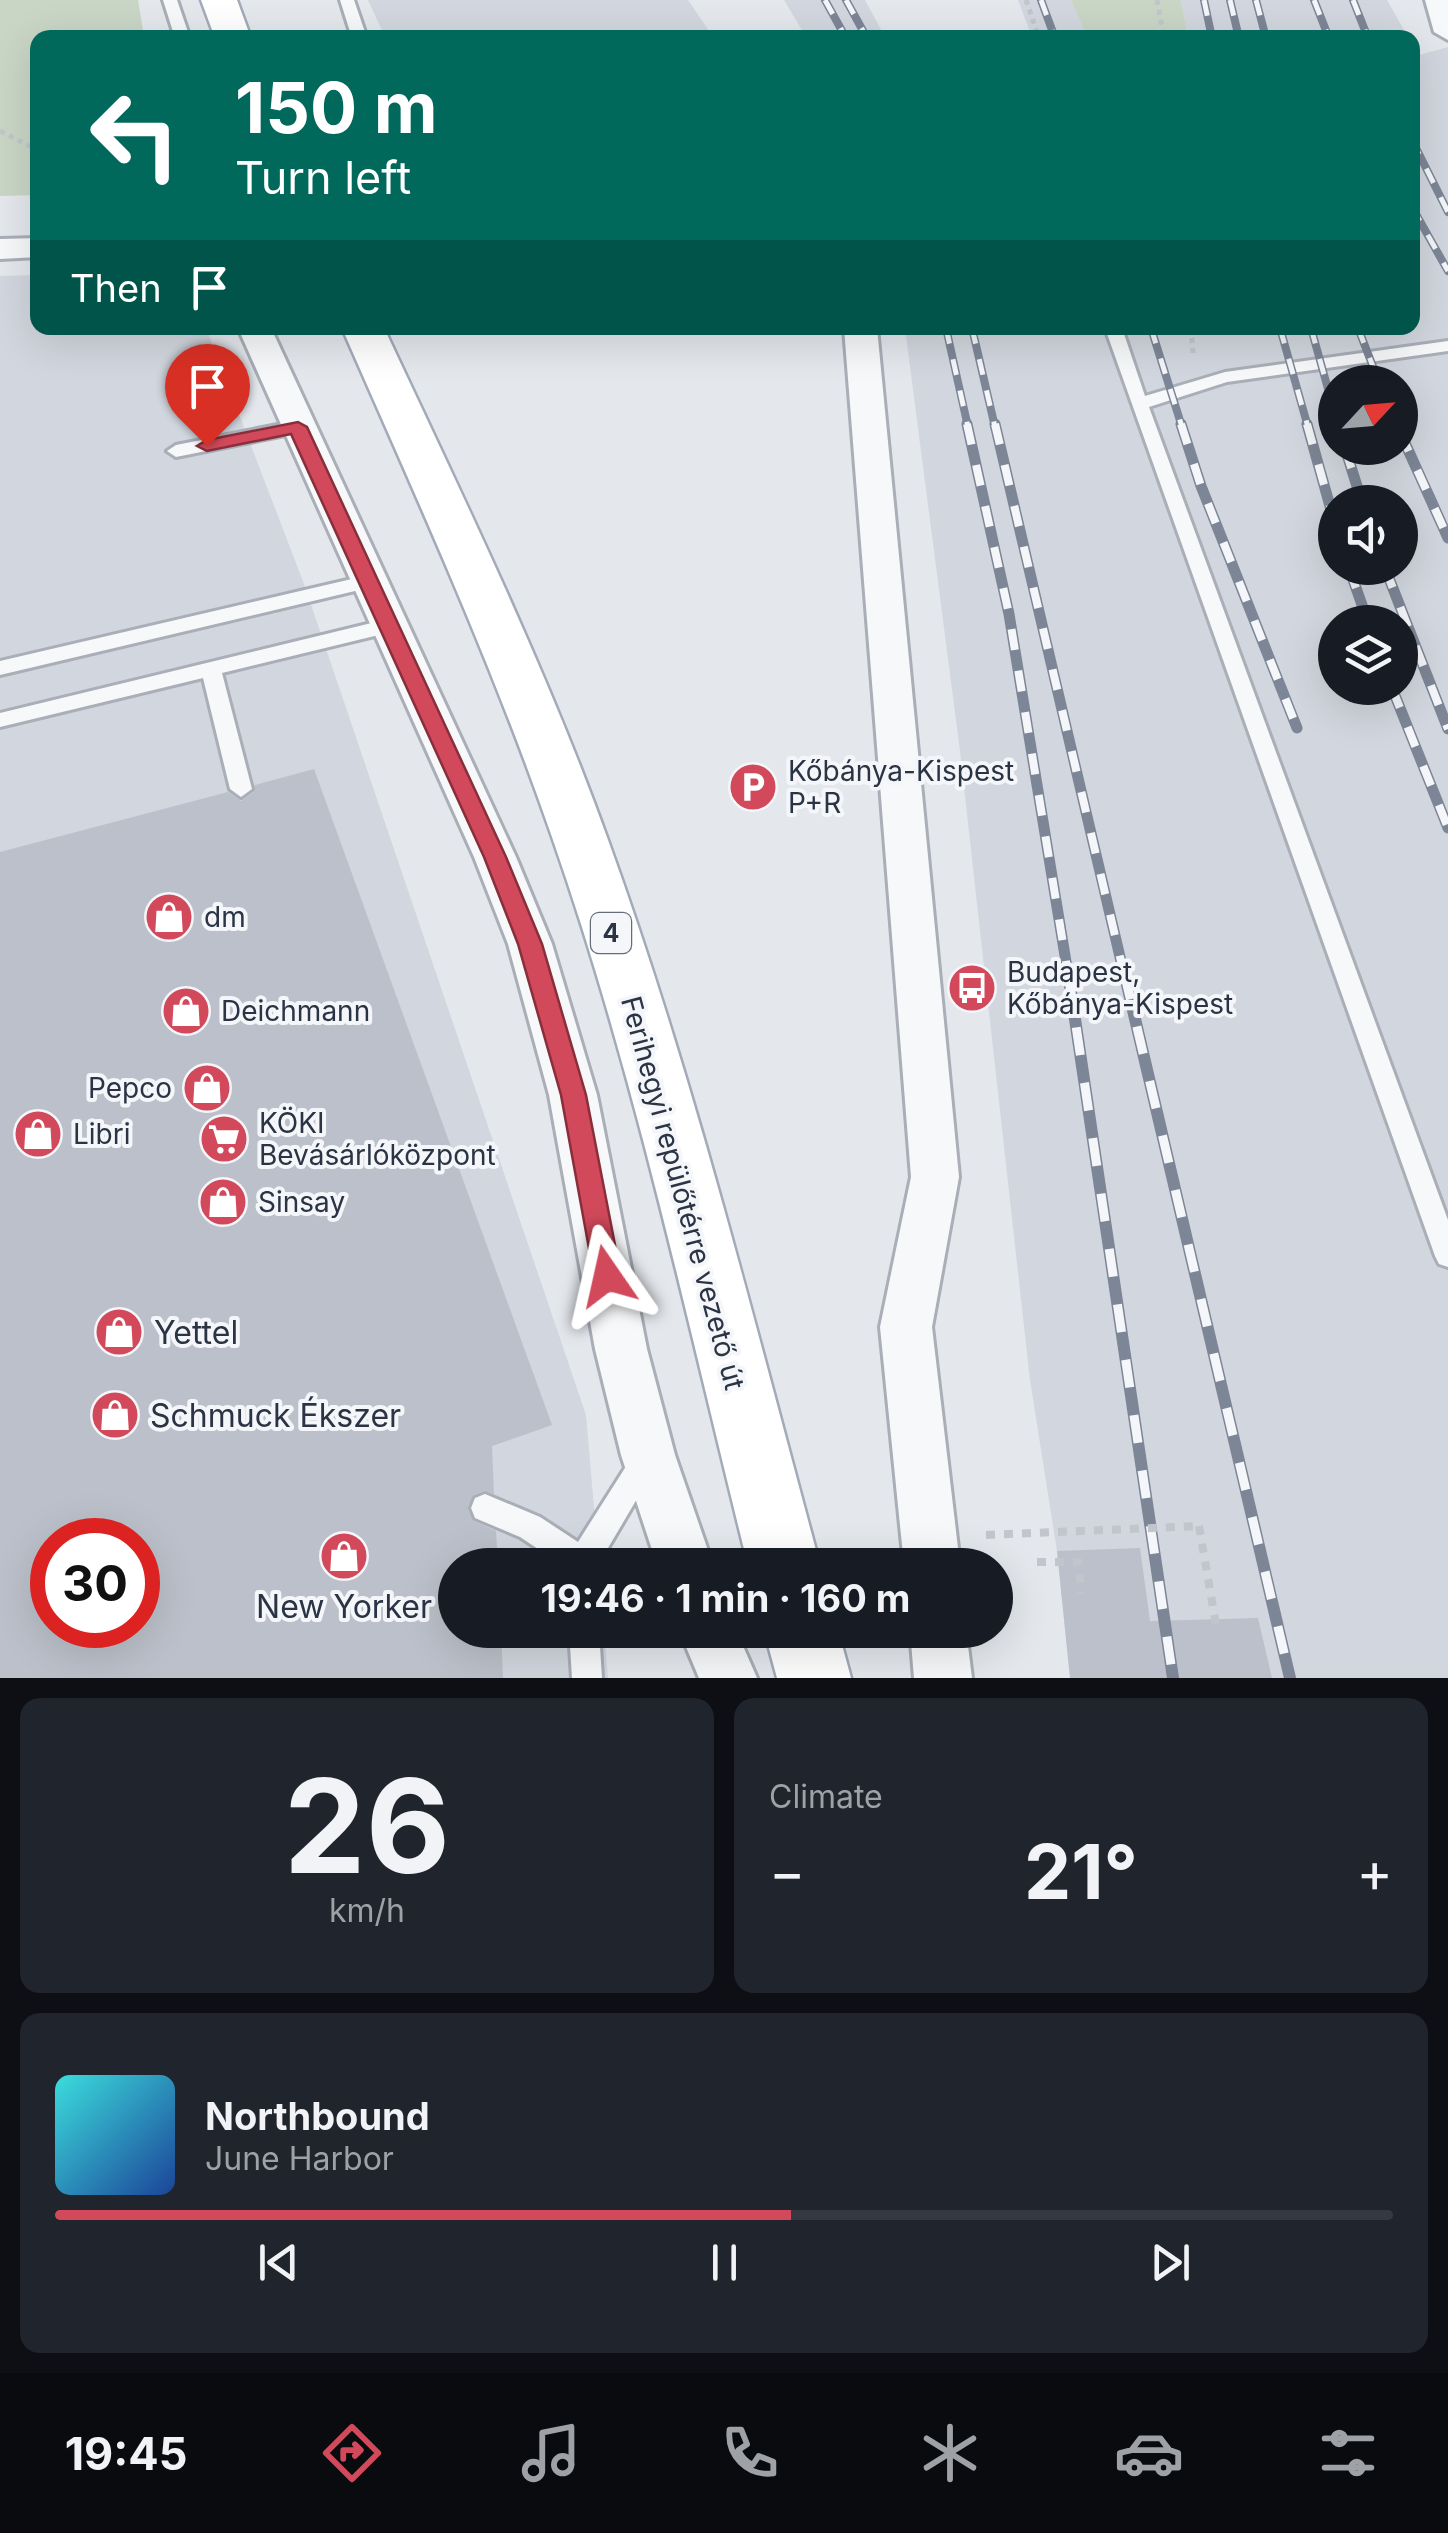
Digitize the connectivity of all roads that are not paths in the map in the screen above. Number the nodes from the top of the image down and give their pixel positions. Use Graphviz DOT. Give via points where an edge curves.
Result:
graph roads {
  1 [pos="170,0"];
  2 [pos="220,0"];
  3 [pos="347,0"];
  4 [pos="1439,0"];
  5 [pos="180,30"];
  6 [pos="230,30"];
  7 [pos="357,30"];
  8 [pos="1448,32"];
  9 [pos="30,247"];
  10 [pos="0,249"];
  11 [pos="257,335"];
  12 [pos="366,335"];
  13 [pos="861,335"];
  14 [pos="1114,335"];
  15 [pos="1448,346"];
  16 [pos="1139,404"];
  17 [pos="298,427"];
  18 [pos="176,452"];
  19 [pos="369,581"];
  20 [pos="388,626"];
  21 [pos="0,668"];
  22 [pos="211,670"];
  23 [pos="0,720"];
  24 [pos="241,788"];
  25 [pos="1448,1256"];
  26 [pos="648,1455"];
  27 [pos="485,1508"];
  28 [pos="560,1548"];
  29 [pos="590,1548"];
  30 [pos="680,1548"];
  31 [pos="780,1548"];
  32 [pos="930,1548"];
  33 [pos="585,1648"];
  34 [pos="716,1648"];
  35 [pos="806,1648"];
  36 [pos="940,1648"];
  37 [pos="586,1678"];
  38 [pos="728,1678"];
  39 [pos="814,1678"];
  40 [pos="943,1678"];
  1 -- 5 [label="lane"];
  2 -- 6 [label="main road"];
  3 -- 7 [label="lane"];
  4 -- 8 [label="street"];
  9 -- 10 [label="street"];
  11 -- 17 [label="street"];
  12 -- 31 [label="main road, Ferihegyi repülőtérre vezető út / 4" via="518,674 606,913"];
  13 -- 32 [label="street" via="934,1178 906,1327"];
  14 -- 16 [label="lane"];
  15 -- 16 [label="lane" via="1225,377"];
  16 -- 25 [label="lane"];
  17 -- 18 [label="lane"];
  17 -- 19 [label="street"];
  19 -- 20 [label="street"];
  19 -- 21 [label="lane"];
  20 -- 22 [label="lane"];
  20 -- 26 [label="street" via="530,944 573,1095"];
  22 -- 23 [label="lane"];
  22 -- 24 [label="lane"];
  26 -- 29 [label="lane"];
  26 -- 30 [label="street"];
  27 -- 28 [label="lane"];
  33 -- 37 [label="lane"];
  34 -- 38 [label="street"];
  35 -- 39 [label="main road"];
  36 -- 40 [label="street"];
}
